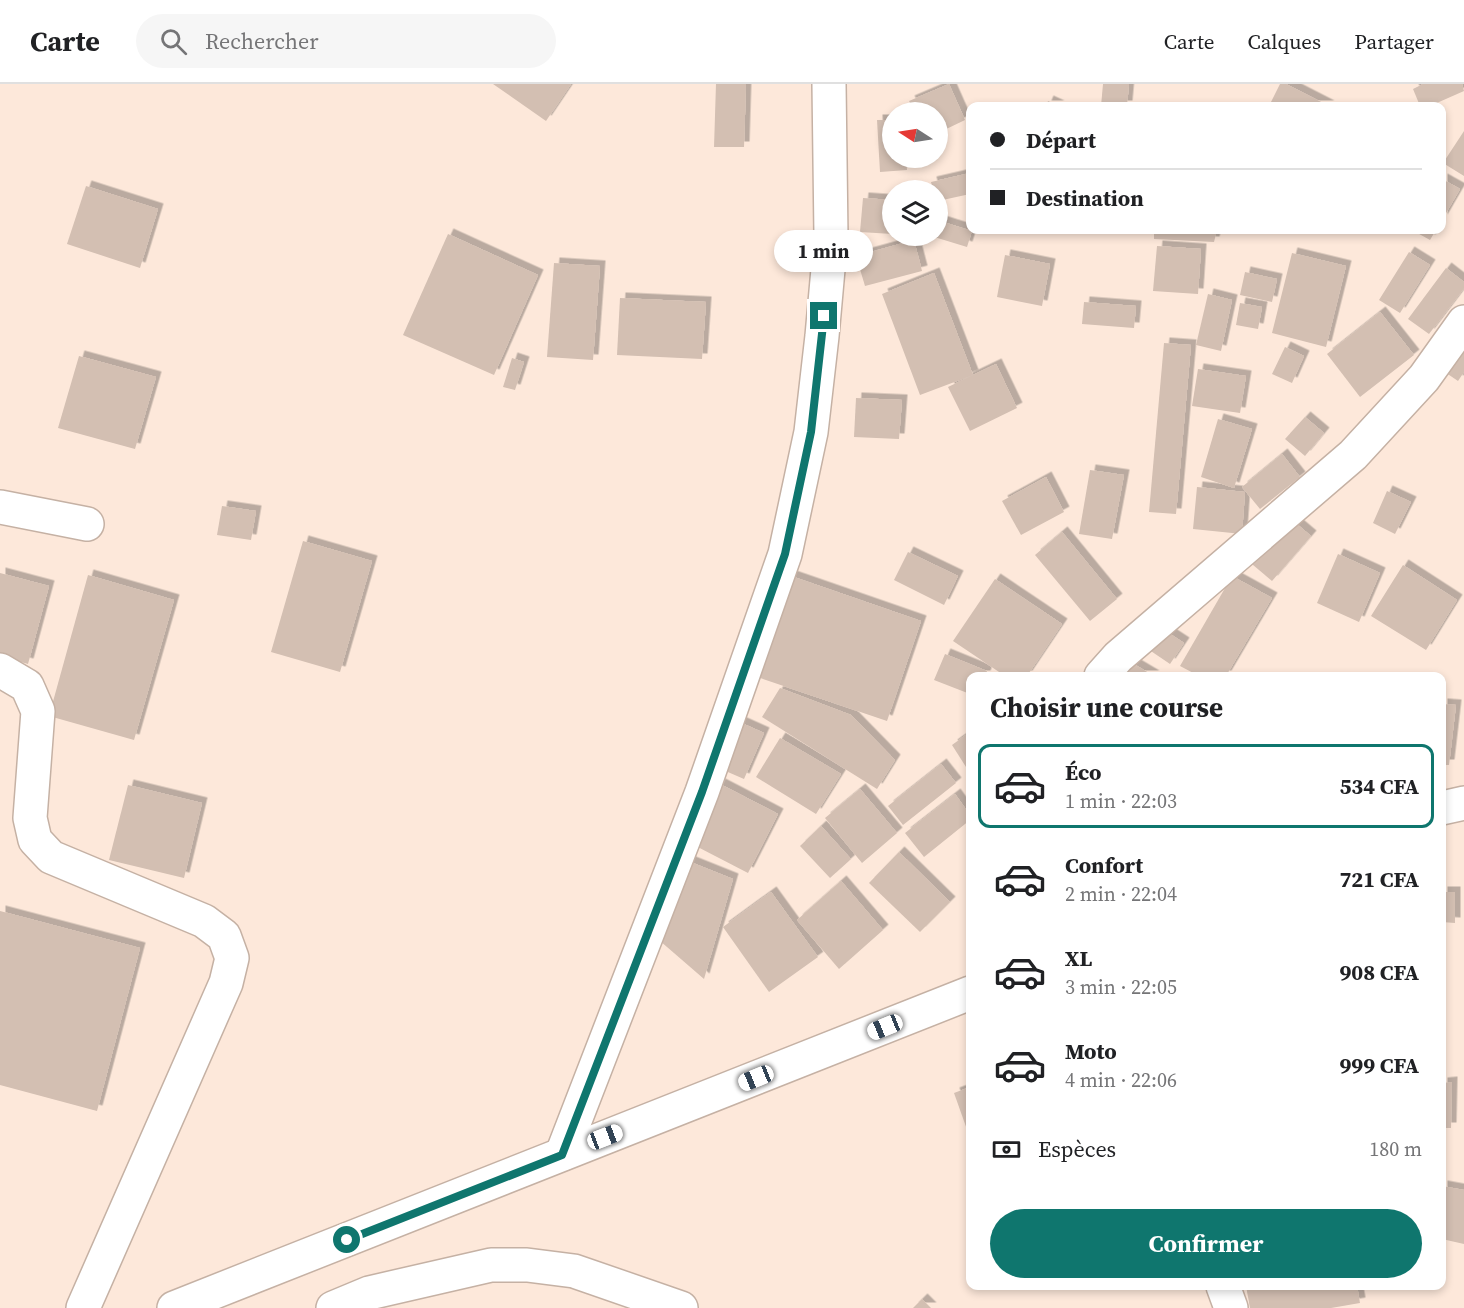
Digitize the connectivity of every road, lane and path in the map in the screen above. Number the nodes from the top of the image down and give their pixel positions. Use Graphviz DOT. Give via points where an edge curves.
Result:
graph roads {
  1 [pos="829,84"];
  2 [pos="1464,322"];
  3 [pos="0,507"];
  4 [pos="87,524"];
  5 [pos="0,670"];
  6 [pos="1105,672"];
  7 [pos="1464,803"];
  8 [pos="1446,807"];
  9 [pos="966,995"];
  10 [pos="562,1155"];
  11 [pos="1224,1290"];
  12 [pos="83,1308"];
  13 [pos="174,1308"];
  14 [pos="333,1308"];
  15 [pos="681,1308"];
  16 [pos="1231,1308"];
  1 -- 10 [label="street" via="831,236 823,325 811,432 785,554 702,792"];
  2 -- 6 [label="street" via="1424,378 1353,455"];
  3 -- 4 [label="street"];
  5 -- 12 [label="street" via="27,686 38,711 30,818 35,840 51,857 204,921 224,936 232,957 226,983"];
  7 -- 8 [label="street"];
  9 -- 10 [label="street"];
  10 -- 13 [label="street"];
  11 -- 16 [label="street"];
  14 -- 15 [label="street" via="369,1293 490,1265 574,1271"];
}
